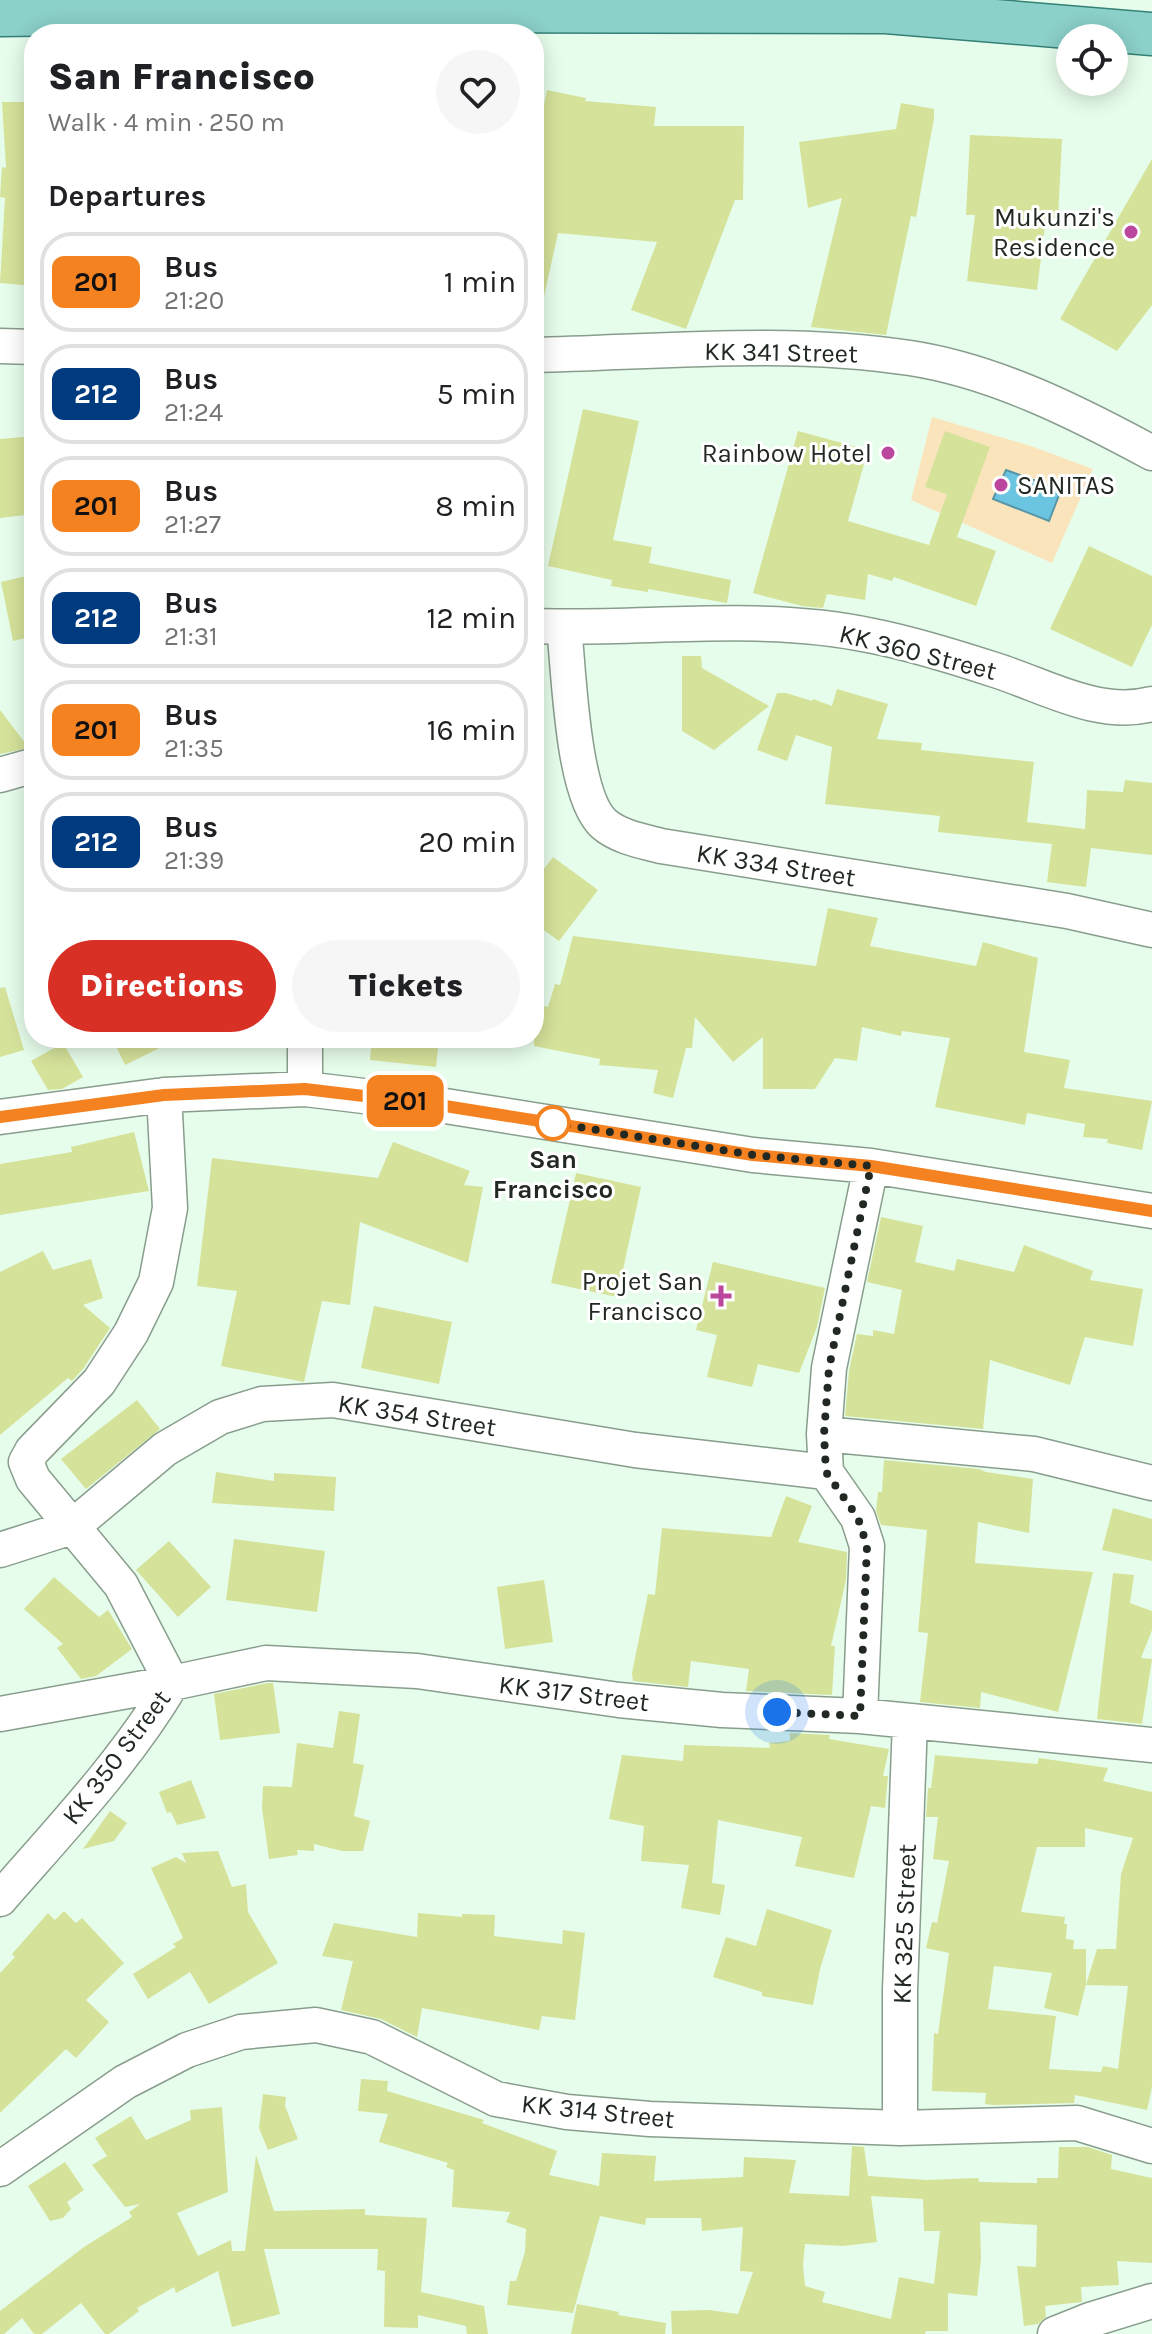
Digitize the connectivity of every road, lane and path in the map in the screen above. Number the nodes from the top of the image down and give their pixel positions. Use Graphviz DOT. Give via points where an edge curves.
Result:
graph roads {
  1 [pos="0,15"];
  2 [pos="314,15"];
  3 [pos="1147,29"];
  4 [pos="0,346"];
  5 [pos="24,347"];
  6 [pos="544,355"];
  7 [pos="1152,453"];
  8 [pos="549,627"];
  9 [pos="1152,704"];
  10 [pos="1152,930"];
  11 [pos="305,1048"];
  12 [pos="305,1089"];
  13 [pos="164,1095"];
  14 [pos="0,1117"];
  15 [pos="871,1166"];
  16 [pos="1152,1211"];
  17 [pos="824,1434"];
  18 [pos="826,1472"];
  19 [pos="1152,1483"];
  20 [pos="72,1527"];
  21 [pos="0,1550"];
  22 [pos="172,1683"];
  23 [pos="0,1714"];
  24 [pos="860,1716"];
  25 [pos="910,1721"];
  26 [pos="1152,1745"];
  27 [pos="0,1899"];
  28 [pos="900,2128"];
  29 [pos="1152,2146"];
  30 [pos="0,2169"];
  31 [pos="1152,2301"];
  32 [pos="1055,2334"];
  1 -- 2 [label="main road"];
  2 -- 3 [label="main road" via="886,12"];
  4 -- 5 [label="street"];
  6 -- 7 [label="street, KK 341 Street" via="814,348 913,358 993,379 1086,417"];
  8 -- 9 [label="street, KK 360 Street" via="796,625 872,635 1118,710"];
  8 -- 10 [label="street, KK 334 Street" via="590,805 603,823 622,835"];
  11 -- 12 [label="street"];
  12 -- 13 [label="street"];
  12 -- 15 [label="street" via="753,1155"];
  13 -- 14 [label="street"];
  13 -- 20 [label="street, KK 350 Street" via="170,1208 156,1282 99,1382 26,1462 33,1479"];
  15 -- 16 [label="street"];
  15 -- 17 [label="street" via="829,1368"];
  17 -- 18 [label="street"];
  17 -- 19 [label="street" via="1034,1454"];
  18 -- 20 [label="street, KK 354 Street" via="635,1450 333,1400 262,1404 220,1417 165,1449"];
  18 -- 24 [label="street" via="858,1518 867,1546"];
  20 -- 21 [label="street, KK 354 Street"];
  20 -- 22 [label="street, KK 350 Street" via="121,1585"];
  22 -- 23 [label="street, KK 317 Street"];
  22 -- 24 [label="street, KK 317 Street" via="266,1663 417,1671 722,1710"];
  22 -- 27 [label="street, KK 350 Street" via="95,1790"];
  24 -- 25 [label="street, KK 317 Street"];
  25 -- 26 [label="street, KK 317 Street"];
  25 -- 28 [label="street, KK 325 Street"];
  28 -- 29 [label="street, KK 314 Street" via="1077,2123"];
  28 -- 30 [label="street, KK 314 Street" via="567,2112 496,2099 372,2037 316,2025 241,2032 187,2050 125,2082"];
  31 -- 32 [label="street"];
}
